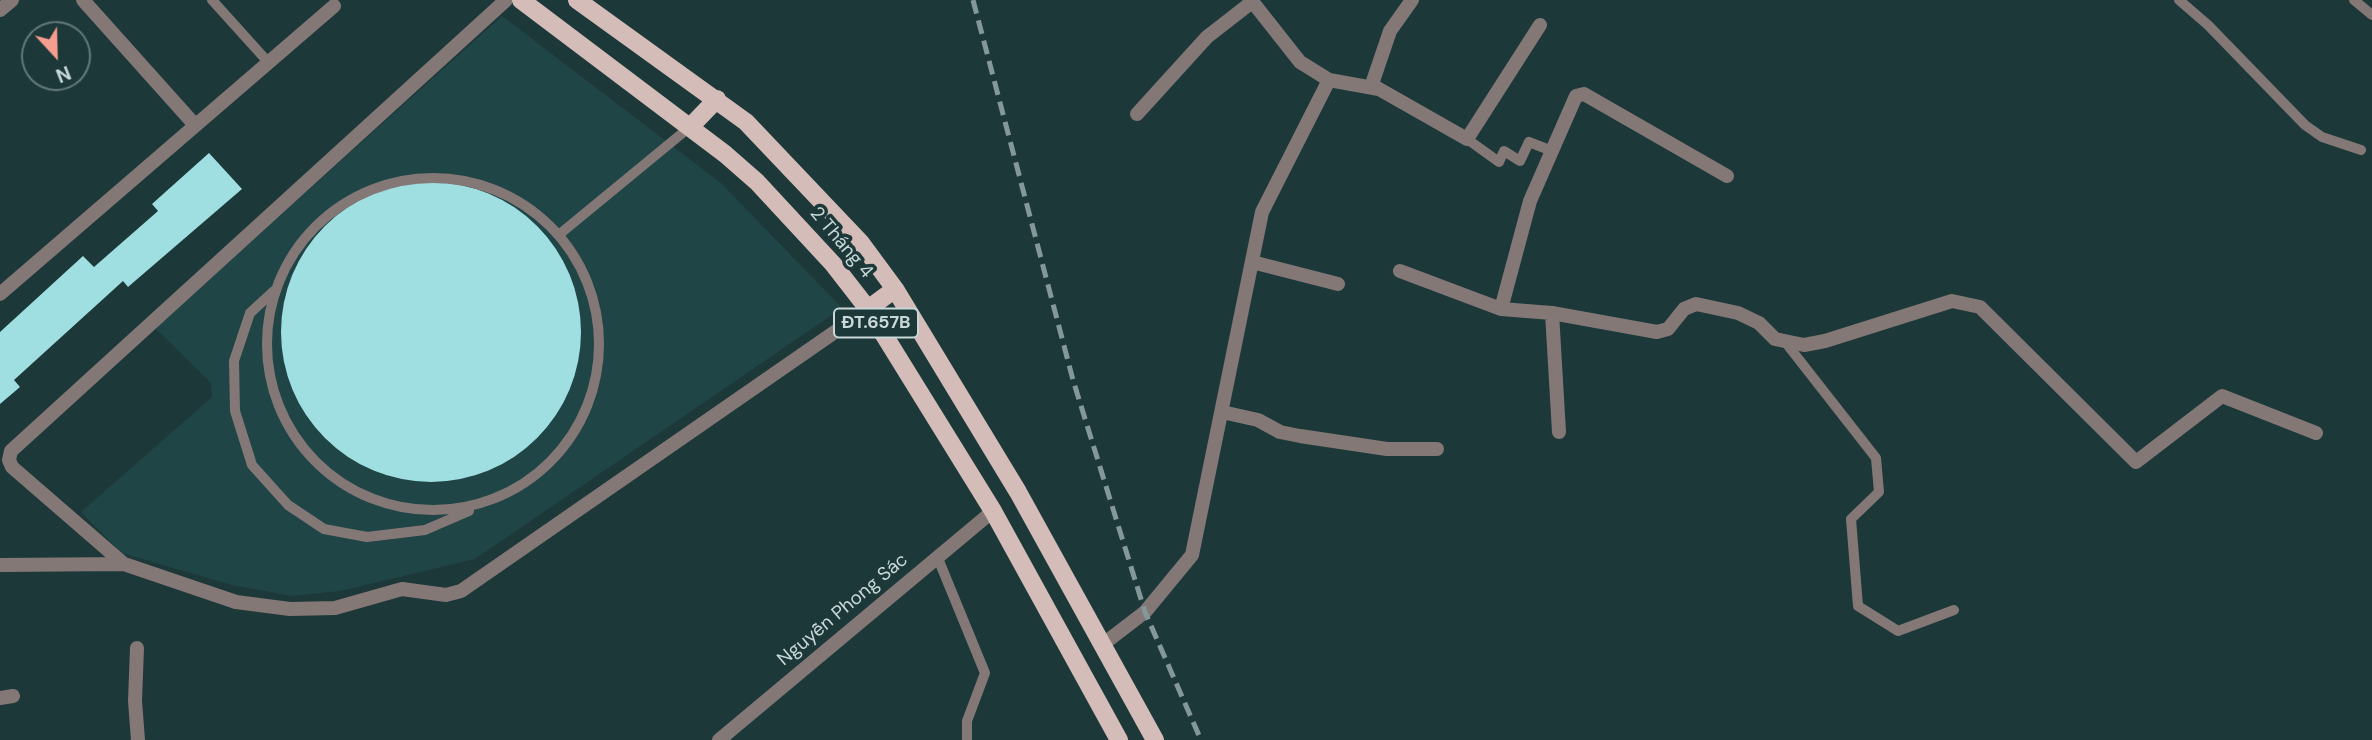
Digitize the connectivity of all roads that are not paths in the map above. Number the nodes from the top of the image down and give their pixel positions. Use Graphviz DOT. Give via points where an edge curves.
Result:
graph roads {
  1 [pos="12,0"];
  2 [pos="83,0"];
  3 [pos="212,0"];
  4 [pos="506,0"];
  5 [pos="521,0"];
  6 [pos="577,0"];
  7 [pos="1412,0"];
  8 [pos="2179,0"];
  9 [pos="2354,0"];
  10 [pos="1252,1"];
  11 [pos="333,2"];
  12 [pos="0,10"];
  13 [pos="2372,15"];
  14 [pos="1540,25"];
  15 [pos="268,62"];
  16 [pos="1329,80"];
  17 [pos="1371,87"];
  18 [pos="717,99"];
  19 [pos="1137,114"];
  20 [pos="194,124"];
  21 [pos="691,126"];
  22 [pos="1467,139"];
  23 [pos="1552,150"];
  24 [pos="2361,150"];
  25 [pos="1727,176"];
  26 [pos="561,233"];
  27 [pos="1252,262"];
  28 [pos="1400,271"];
  29 [pos="1338,284"];
  30 [pos="895,289"];
  31 [pos="274,291"];
  32 [pos="0,294"];
  33 [pos="868,309"];
  34 [pos="1501,309"];
  35 [pos="1552,313"];
  36 [pos="1786,343"];
  37 [pos="1222,412"];
  38 [pos="1559,432"];
  39 [pos="2316,433"];
  40 [pos="1437,449"];
  41 [pos="1018,492"];
  42 [pos="506,494"];
  43 [pos="993,511"];
  44 [pos="937,556"];
  45 [pos="124,564"];
  46 [pos="0,565"];
  47 [pos="1954,610"];
  48 [pos="1102,645"];
  49 [pos="137,648"];
  50 [pos="138,740"];
  51 [pos="719,740"];
  52 [pos="967,740"];
  53 [pos="1119,740"];
  54 [pos="1155,740"];
  1 -- 12 [label="street"];
  2 -- 20 [label="street"];
  3 -- 15 [label="lane"];
  4 -- 45 [label="street" via="11,451 12,467"];
  5 -- 21 [label="main road, 2 Tháng 4 / ĐT.657B"];
  6 -- 18 [label="main road, 2 Tháng 4 / ĐT.657B"];
  7 -- 17 [label="street" via="1390,31"];
  8 -- 24 [label="lane" via="2305,125 2322,137"];
  9 -- 13 [label="lane"];
  10 -- 16 [label="street" via="1300,62"];
  10 -- 19 [label="street" via="1207,37"];
  11 -- 15 [label="street"];
  14 -- 22 [label="street"];
  15 -- 20 [label="street"];
  16 -- 17 [label="street"];
  16 -- 27 [label="street" via="1262,212"];
  17 -- 22 [label="street" via="1395,96"];
  18 -- 21 [label="main road"];
  18 -- 30 [label="main road, 2 Tháng 4 / ĐT.657B" via="783,157 861,243"];
  20 -- 32 [label="street"];
  21 -- 26 [label="lane"];
  21 -- 33 [label="main road, 2 Tháng 4 / ĐT.657B" via="789,215"];
  22 -- 23 [label="lane" via="1499,162 1504,151 1520,161 1529,142"];
  23 -- 25 [label="street" via="1576,96 1584,94"];
  23 -- 34 [label="street" via="1530,201"];
  26 -- 31 [label="lane" via="500,190 443,177 385,184 333,210 302,240"];
  26 -- 42 [label="lane" via="593,293 601,350 589,407 557,456"];
  27 -- 29 [label="street"];
  27 -- 37 [label="street"];
  28 -- 34 [label="street"];
  30 -- 33 [label="main road"];
  30 -- 41 [label="main road, 2 Tháng 4 / ĐT.657B"];
  31 -- 42 [label="lane" via="265,348 276,405 297,443 339,483 392,506 450,510"];
  31 -- 42 [label="lane" via="250,313 234,361 235,411 252,466 288,506 324,529 367,537 425,530"];
  33 -- 43 [label="main road, 2 Tháng 4 / ĐT.657B"];
  33 -- 45 [label="street" via="461,591 446,595 402,589 335,608 263,607 214,596"];
  34 -- 35 [label="street"];
  35 -- 36 [label="street" via="1657,332 1668,329 1684,309 1696,304 1748,316"];
  35 -- 38 [label="street"];
  36 -- 39 [label="street" via="1825,341 1952,301 1980,307 2136,462 2222,396"];
  36 -- 47 [label="lane" via="1877,457 1879,492 1851,519 1858,606 1898,631"];
  37 -- 40 [label="street" via="1300,436 1387,449"];
  37 -- 48 [label="street" via="1196,544 1187,565 1144,612"];
  41 -- 43 [label="main road"];
  41 -- 48 [label="main road, 2 Tháng 4 / ĐT.657B"];
  43 -- 44 [label="street, Nguyễn Phong Sác"];
  43 -- 53 [label="main road, 2 Tháng 4 / ĐT.657B"];
  44 -- 51 [label="street, Nguyễn Phong Sác"];
  44 -- 52 [label="lane" via="985,673 967,721"];
  45 -- 46 [label="street"];
  48 -- 54 [label="main road, 2 Tháng 4 / ĐT.657B"];
  49 -- 50 [label="street"];
}
